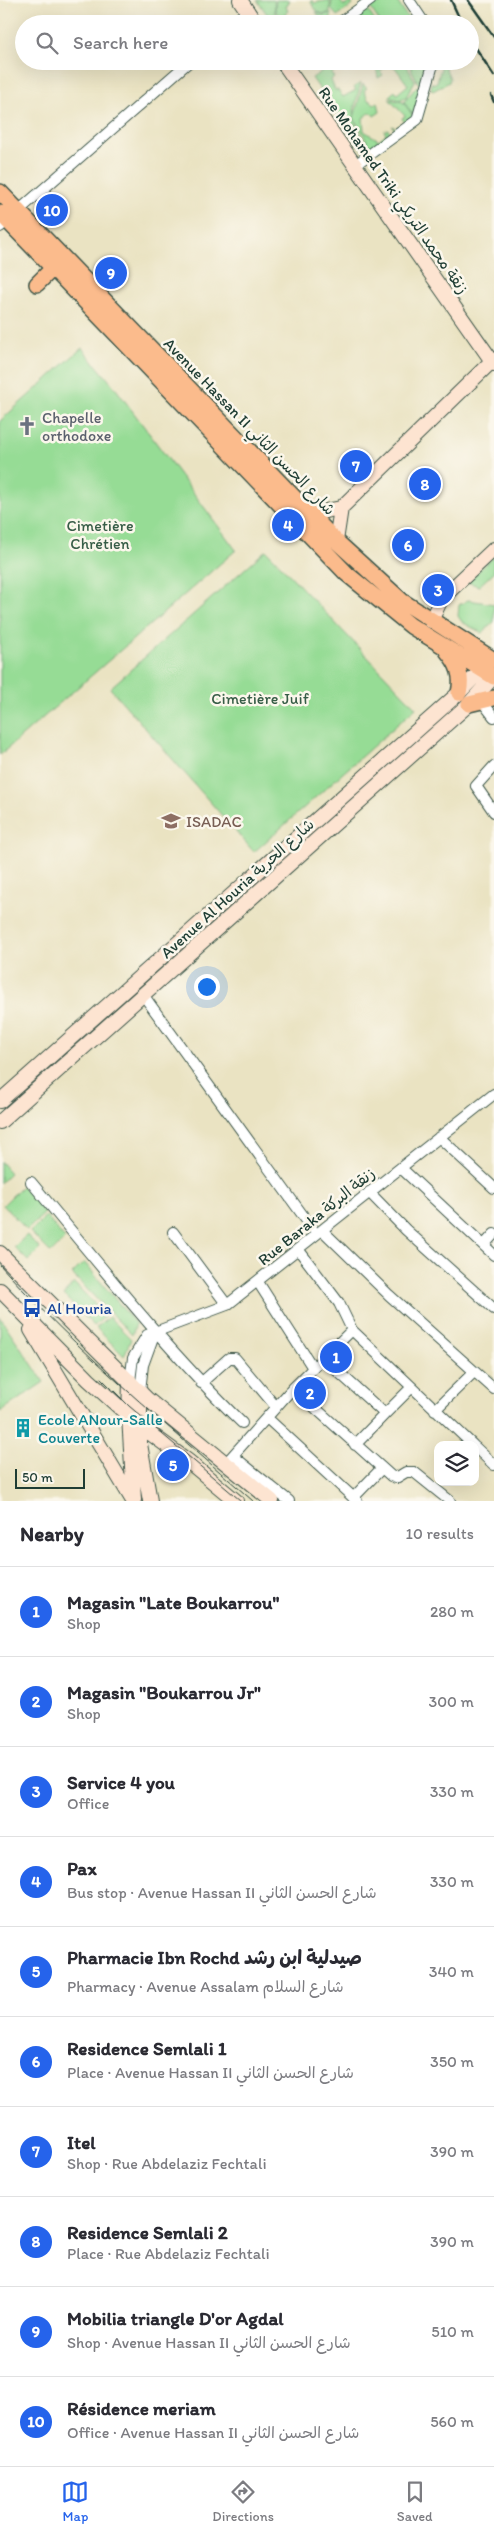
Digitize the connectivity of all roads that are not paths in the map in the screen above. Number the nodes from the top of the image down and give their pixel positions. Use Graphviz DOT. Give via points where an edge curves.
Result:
graph roads {
  1 [pos="371,0"];
  2 [pos="410,0"];
  3 [pos="350,15"];
  4 [pos="419,15"];
  5 [pos="180,70"];
  6 [pos="289,70"];
  7 [pos="431,70"];
  8 [pos="355,165"];
  9 [pos="0,192"];
  10 [pos="7,218"];
  11 [pos="53,268"];
  12 [pos="37,284"];
  13 [pos="493,362"];
  14 [pos="341,508"];
  15 [pos="310,514"];
  16 [pos="336,541"];
  17 [pos="494,549"];
  18 [pos="431,621"];
  19 [pos="443,646"];
  20 [pos="491,670"];
  21 [pos="476,699"];
  22 [pos="494,717"];
  23 [pos="494,766"];
  24 [pos="494,812"];
  25 [pos="144,996"];
  26 [pos="494,1094"];
  27 [pos="0,1101"];
  28 [pos="0,1122"];
  29 [pos="440,1137"];
  30 [pos="401,1168"];
  31 [pos="31,1182"];
  32 [pos="494,1188"];
  33 [pos="369,1192"];
  34 [pos="317,1229"];
  35 [pos="173,1232"];
  36 [pos="494,1234"];
  37 [pos="484,1245"];
  38 [pos="298,1249"];
  39 [pos="0,1253"];
  40 [pos="494,1254"];
  41 [pos="258,1282"];
  42 [pos="0,1290"];
  43 [pos="227,1305"];
  44 [pos="494,1309"];
  45 [pos="20,1313"];
  46 [pos="352,1330"];
  47 [pos="155,1332"];
  48 [pos="324,1359"];
  49 [pos="313,1368"];
  50 [pos="474,1372"];
  51 [pos="201,1383"];
  52 [pos="135,1386"];
  53 [pos="412,1387"];
  54 [pos="293,1388"];
  55 [pos="494,1389"];
  56 [pos="276,1407"];
  57 [pos="436,1410"];
  58 [pos="385,1414"];
  59 [pos="267,1418"];
  60 [pos="134,1420"];
  61 [pos="242,1423"];
  62 [pos="469,1441"];
  63 [pos="355,1445"];
  64 [pos="479,1451"];
  65 [pos="230,1459"];
  66 [pos="494,1465"];
  67 [pos="381,1469"];
  68 [pos="353,1497"];
  69 [pos="134,1501"];
  70 [pos="150,1501"];
  71 [pos="236,1501"];
  72 [pos="272,1501"];
  73 [pos="289,1501"];
  74 [pos="341,1501"];
  75 [pos="450,1501"];
  1 -- 3 [label="street"];
  2 -- 4 [label="street"];
  5 -- 10 [label="street"];
  6 -- 8 [label="street, Rue Mohamed Triki زنقة محمد التريكي"];
  7 -- 8 [label="street" via="417,120"];
  8 -- 13 [label="street, Rue Mohamed Triki زنقة محمد التريكي"];
  9 -- 10 [label="main road, Avenue Hassan II شارع الحسن الثاني"];
  10 -- 11 [label="main road, Avenue Hassan II شارع الحسن الثاني"];
  10 -- 15 [label="main road, Avenue Hassan II شارع الحسن الثاني"];
  11 -- 12 [label="main road"];
  11 -- 19 [label="main road, Avenue Hassan II شارع الحسن الثاني" via="347,574 392,612"];
  13 -- 14 [label="street"];
  14 -- 15 [label="street"];
  14 -- 16 [label="street"];
  15 -- 16 [label="main road, Avenue Hassan II شارع الحسن الثاني"];
  16 -- 18 [label="main road, Avenue Hassan II شارع الحسن الثاني" via="389,591"];
  17 -- 18 [label="street" via="441,599"];
  18 -- 20 [label="main road, Avenue Hassan II شارع الحسن الثاني"];
  19 -- 20 [label="main road, Avenue Hassan II شارع الحسن الثاني"];
  19 -- 21 [label="main road" via="458,668 461,680"];
  20 -- 21 [label="street, Avenue Al Houria شارع الحرية"];
  21 -- 22 [label="street"];
  21 -- 25 [label="street, Avenue Al Houria شارع الحرية"];
  21 -- 27 [label="street, Avenue Al Houria شارع الحرية"];
  23 -- 24 [label="street" via="476,786"];
  25 -- 28 [label="street, Avenue Al Houria شارع الحرية"];
  25 -- 34 [label="street"];
  26 -- 29 [label="street, Rue Baraka زنقة البركة"];
  29 -- 30 [label="street, Rue Baraka زنقة البركة"];
  29 -- 32 [label="street"];
  30 -- 33 [label="street, Rue Baraka زنقة البركة"];
  30 -- 37 [label="street"];
  31 -- 47 [label="street"];
  33 -- 34 [label="street, Rue Baraka زنقة البركة"];
  33 -- 44 [label="street"];
  34 -- 38 [label="street, Rue Baraka زنقة البركة"];
  34 -- 50 [label="street"];
  35 -- 43 [label="street"];
  36 -- 37 [label="street"];
  37 -- 40 [label="street"];
  38 -- 41 [label="street, Rue Baraka زنقة البركة"];
  38 -- 46 [label="street" via="340,1303"];
  39 -- 52 [label="street"];
  41 -- 43 [label="street, Rue Baraka زنقة البركة"];
  41 -- 49 [label="street"];
  42 -- 45 [label="street"];
  43 -- 47 [label="street, Rue Baraka زنقة البركة"];
  45 -- 60 [label="street"];
  45 -- 69 [label="street"];
  46 -- 48 [label="street"];
  46 -- 53 [label="street"];
  47 -- 51 [label="street"];
  47 -- 52 [label="street"];
  47 -- 52 [label="street, Rue Baraka زنقة البركة" via="144,1338 133,1358"];
  48 -- 49 [label="street"];
  48 -- 58 [label="street"];
  49 -- 54 [label="street"];
  50 -- 55 [label="street"];
  50 -- 57 [label="street"];
  51 -- 56 [label="street" via="228,1358 235,1358"];
  51 -- 61 [label="street"];
  52 -- 60 [label="street"];
  52 -- 65 [label="street"];
  53 -- 57 [label="street"];
  53 -- 58 [label="street"];
  54 -- 56 [label="street"];
  54 -- 63 [label="street"];
  56 -- 59 [label="street"];
  57 -- 62 [label="street"];
  58 -- 63 [label="street"];
  59 -- 65 [label="street"];
  59 -- 68 [label="street"];
  60 -- 69 [label="street"];
  60 -- 70 [label="street"];
  60 -- 71 [label="street"];
  63 -- 67 [label="street"];
  64 -- 66 [label="street"];
  65 -- 72 [label="street"];
  65 -- 73 [label="street"];
  67 -- 68 [label="street"];
  67 -- 75 [label="street" via="393,1478 414,1472"];
  68 -- 74 [label="street"];
}
